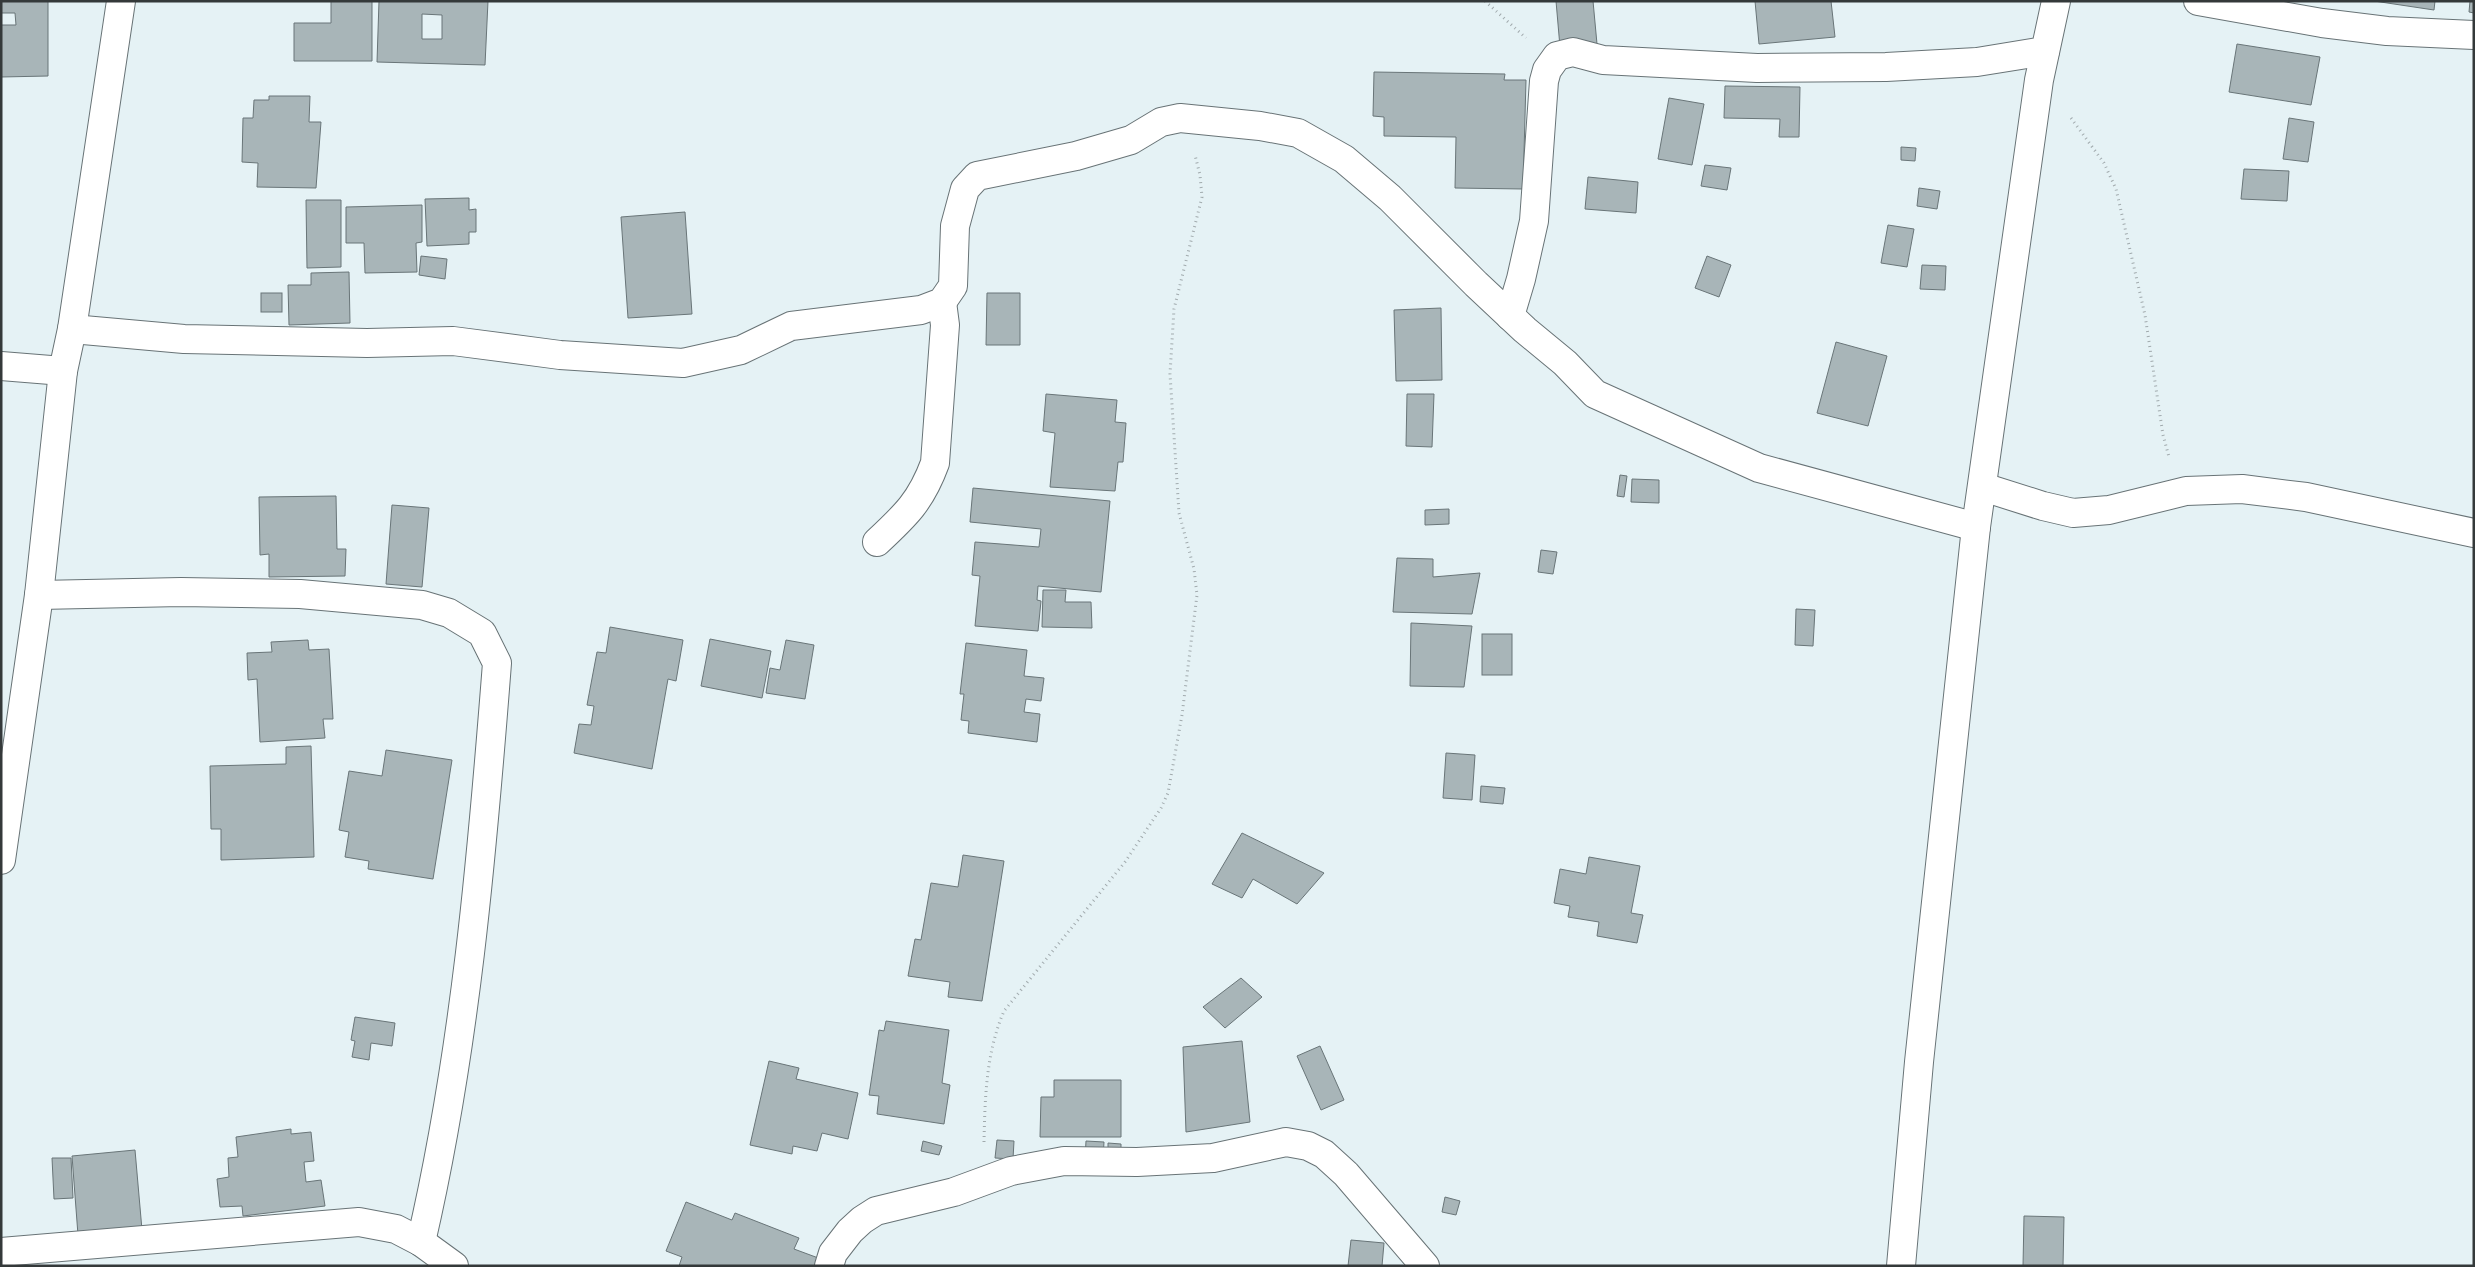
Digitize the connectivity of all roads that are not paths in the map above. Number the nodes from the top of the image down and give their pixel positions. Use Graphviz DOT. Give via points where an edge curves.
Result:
graph roads {
  1 [pos="121,1"];
  2 [pos="2056,1"];
  3 [pos="2198,1"];
  4 [pos="2474,35"];
  5 [pos="2046,51"];
  6 [pos="942,302"];
  7 [pos="1510,316"];
  8 [pos="72,329"];
  9 [pos="1,366"];
  10 [pos="63,371"];
  11 [pos="1983,487"];
  12 [pos="1976,528"];
  13 [pos="2474,533"];
  14 [pos="877,542"];
  15 [pos="39,595"];
  16 [pos="1,860"];
  17 [pos="421,1242"];
  18 [pos="1,1252"];
  19 [pos="454,1266"];
  20 [pos="829,1266"];
  21 [pos="1425,1266"];
  22 [pos="1901,1266"];
  1 -- 8 [label="street"];
  2 -- 5 [label="street"];
  3 -- 4 [label="street" via="2322,23"];
  5 -- 7 [label="street" via="1977,62 1886,67 1757,68 1603,60 1573,52 1557,56 1544,81 1534,221 1522,279"];
  5 -- 11 [label="street" via="2039,80"];
  6 -- 7 [label="street" via="953,286 955,226 965,189 977,176 1076,156 1131,140 1160,122 1180,118 1298,133 1344,159 1390,198"];
  6 -- 8 [label="street" via="921,310 791,326 742,350 683,363 560,355 453,341 367,343 184,339"];
  6 -- 14 [label="street" via="945,334 935,463 911,510"];
  7 -- 12 [label="street" via="1565,363 1595,394 1629,410 1758,468"];
  8 -- 10 [label="street"];
  9 -- 10 [label="street"];
  10 -- 15 [label="street"];
  11 -- 12 [label="street"];
  11 -- 13 [label="street" via="2073,513 2109,510 2186,491 2242,489 2306,497"];
  12 -- 22 [label="street" via="1919,1062"];
  15 -- 16 [label="street"];
  15 -- 17 [label="street" via="181,592 310,595 422,605 449,613 482,633 497,663 473,934 440,1159"];
  17 -- 18 [label="street" via="396,1229 359,1222"];
  17 -- 19 [label="street"];
  20 -- 21 [label="street" via="833,1253 850,1231 876,1211 954,1192 1012,1171 1064,1161 1212,1158 1286,1142 1308,1146 1324,1154 1346,1174"];
}
